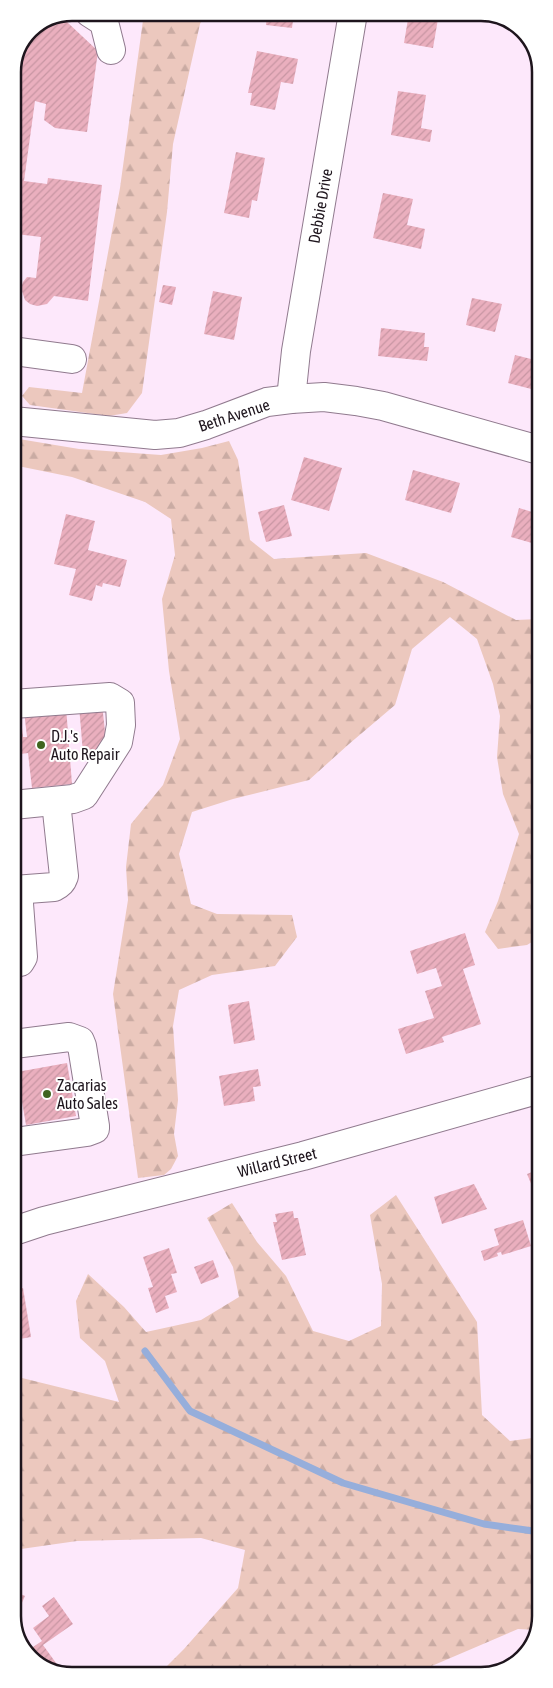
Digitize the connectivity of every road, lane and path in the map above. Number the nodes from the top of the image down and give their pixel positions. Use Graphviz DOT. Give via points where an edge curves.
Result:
graph roads {
  1 [pos="103,21"];
  2 [pos="352,21"];
  3 [pos="111,50"];
  4 [pos="21,353"];
  5 [pos="72,360"];
  6 [pos="291,399"];
  7 [pos="21,422"];
  8 [pos="532,448"];
  9 [pos="21,703"];
  10 [pos="56,802"];
  11 [pos="21,804"];
  12 [pos="21,890"];
  13 [pos="21,938"];
  14 [pos="21,960"];
  15 [pos="21,1043"];
  16 [pos="532,1091"];
  17 [pos="21,1141"];
  18 [pos="21,1229"];
  1 -- 3 [label="street"];
  2 -- 6 [label="street, Debbie Drive" via="296,351"];
  4 -- 5 [label="street"];
  6 -- 7 [label="street, Beth Avenue" via="267,402 179,433 155,434"];
  6 -- 8 [label="street, Beth Avenue" via="324,397 374,404"];
  9 -- 10 [label="street" via="110,697 120,703 118,742 89,789 80,798"];
  10 -- 11 [label="street"];
  10 -- 12 [label="street" via="64,876 54,887"];
  13 -- 14 [label="street"];
  15 -- 17 [label="street" via="69,1037 80,1041 95,1126 86,1132"];
  16 -- 18 [label="street, Willard Street" via="303,1156"];
}
